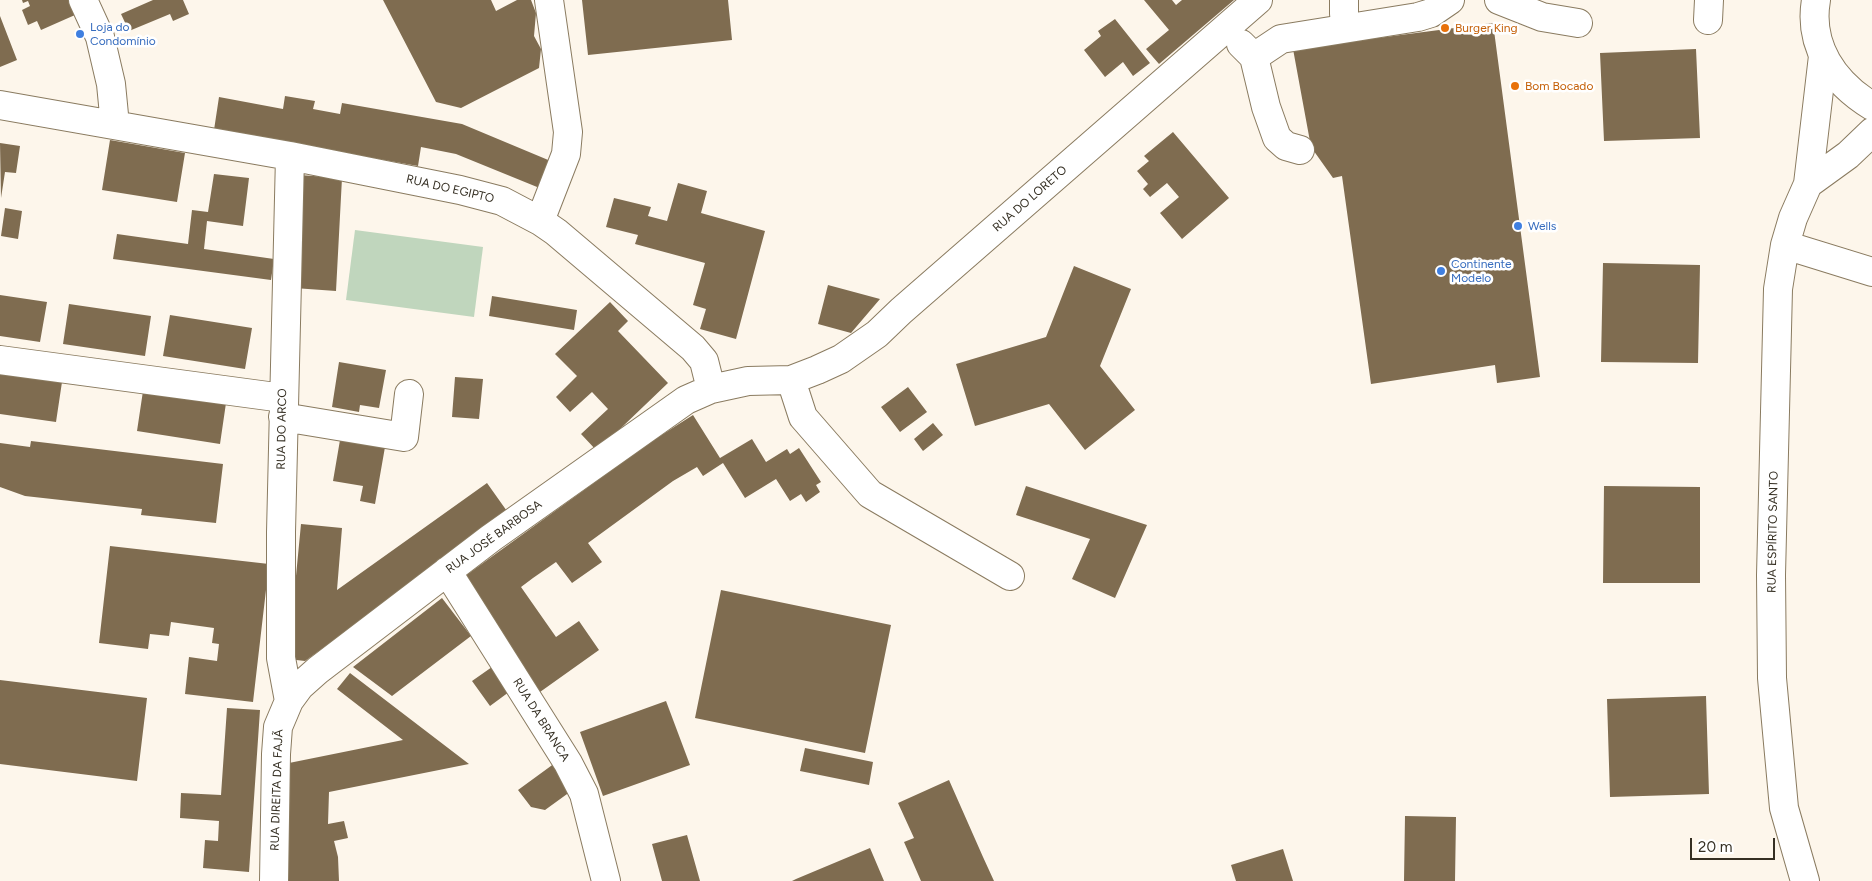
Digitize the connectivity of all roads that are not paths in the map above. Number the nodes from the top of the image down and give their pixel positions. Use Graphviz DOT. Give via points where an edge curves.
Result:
graph roads {
  1 [pos="83,0"];
  2 [pos="549,0"];
  3 [pos="1258,0"];
  4 [pos="1450,0"];
  5 [pos="1498,0"];
  6 [pos="1810,3"];
  7 [pos="1578,22"];
  8 [pos="1226,29"];
  9 [pos="1824,56"];
  10 [pos="1254,57"];
  11 [pos="0,105"];
  12 [pos="1872,106"];
  13 [pos="115,125"];
  14 [pos="1872,132"];
  15 [pos="1300,150"];
  16 [pos="290,156"];
  17 [pos="1808,184"];
  18 [pos="540,221"];
  19 [pos="1785,245"];
  20 [pos="1872,272"];
  21 [pos="0,360"];
  22 [pos="791,380"];
  23 [pos="712,389"];
  24 [pos="410,394"];
  25 [pos="283,408"];
  26 [pos="448,571"];
  27 [pos="1010,576"];
  28 [pos="289,701"];
  29 [pos="274,881"];
  30 [pos="606,881"];
  31 [pos="1805,881"];
  1 -- 13 [label="street" via="100,37 111,84"];
  2 -- 18 [label="street" via="568,132 566,154"];
  3 -- 8 [label="street, RUA DO LORETO"];
  4 -- 10 [label="street" via="1431,13 1418,17 1281,39"];
  5 -- 7 [label="street" via="1542,17"];
  6 -- 9 [label="street"];
  8 -- 10 [label="street"];
  8 -- 22 [label="street, RUA DO LORETO" via="877,334 841,358"];
  9 -- 12 [label="street" via="1836,77 1854,95"];
  9 -- 17 [label="street"];
  10 -- 15 [label="street" via="1277,138 1286,146"];
  11 -- 13 [label="street, RUA DO EGIPTO"];
  13 -- 16 [label="street, RUA DO EGIPTO"];
  14 -- 17 [label="street"];
  16 -- 18 [label="street, RUA DO EGIPTO" via="460,190 502,201"];
  16 -- 25 [label="street, RUA DO ARCO"];
  17 -- 19 [label="street, RUA ESPÍRITO SANTO"];
  18 -- 23 [label="street, RUA DO EGIPTO" via="693,348 704,361"];
  19 -- 20 [label="street"];
  19 -- 31 [label="street, RUA ESPÍRITO SANTO" via="1778,288 1772,678 1784,808"];
  21 -- 25 [label="street"];
  22 -- 23 [label="street, RUA JOSÉ BARBOSA" via="748,380"];
  22 -- 27 [label="street" via="803,417 870,494"];
  23 -- 26 [label="street, RUA JOSÉ BARBOSA" via="663,415"];
  24 -- 25 [label="street" via="404,437"];
  25 -- 28 [label="street, RUA DO ARCO" via="281,658"];
  26 -- 28 [label="street, RUA JOSÉ BARBOSA" via="318,670"];
  26 -- 30 [label="street, RUA DA BRANCA" via="572,770 584,794"];
  28 -- 29 [label="street, RUA DIREITA DA FAJÃ" via="278,727"];
}
